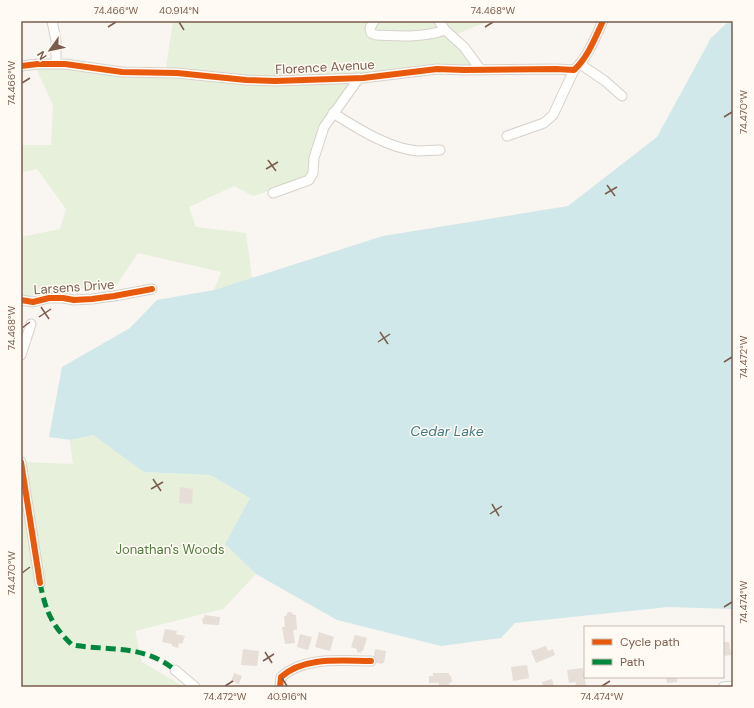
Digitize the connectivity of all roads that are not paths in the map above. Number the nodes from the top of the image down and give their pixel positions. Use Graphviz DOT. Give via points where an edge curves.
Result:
graph roads {
  1 [pos="52,21"];
  2 [pos="374,21"];
  3 [pos="439,21"];
  4 [pos="603,21"];
  5 [pos="445,30"];
  6 [pos="56,64"];
  7 [pos="21,66"];
  8 [pos="577,67"];
  9 [pos="480,69"];
  10 [pos="359,78"];
  11 [pos="622,96"];
  12 [pos="333,113"];
  13 [pos="507,136"];
  14 [pos="440,150"];
  15 [pos="273,193"];
  16 [pos="152,288"];
  17 [pos="21,300"];
  18 [pos="32,324"];
  19 [pos="21,355"];
  20 [pos="21,462"];
  21 [pos="40,583"];
  22 [pos="371,661"];
  23 [pos="175,670"];
  24 [pos="733,686"];
  25 [pos="195,687"];
  26 [pos="280,687"];
  27 [pos="724,687"];
  1 -- 6 [label="street" via="56,40"];
  2 -- 5 [label="street" via="370,28 371,33 376,35 416,36"];
  3 -- 5 [label="street"];
  4 -- 8 [label="street" via="589,51"];
  5 -- 9 [label="street" via="464,47"];
  6 -- 7 [label="street, Florence Avenue"];
  6 -- 10 [label="street, Florence Avenue" via="122,72 177,73 246,80"];
  8 -- 9 [label="street, Florence Avenue"];
  8 -- 11 [label="street" via="605,81"];
  8 -- 13 [label="street" via="553,115 544,123"];
  9 -- 10 [label="street, Florence Avenue" via="437,69"];
  10 -- 12 [label="street"];
  12 -- 14 [label="street" via="396,146 417,151"];
  12 -- 15 [label="street" via="319,140 313,173 309,180"];
  16 -- 17 [label="street, Larsens Drive" via="83,300"];
  18 -- 19 [label="street"];
  20 -- 21 [label="street"];
  22 -- 26 [label="street" via="314,662 292,668 281,677"];
  23 -- 25 [label="street"];
  24 -- 27 [label="street"];
}
